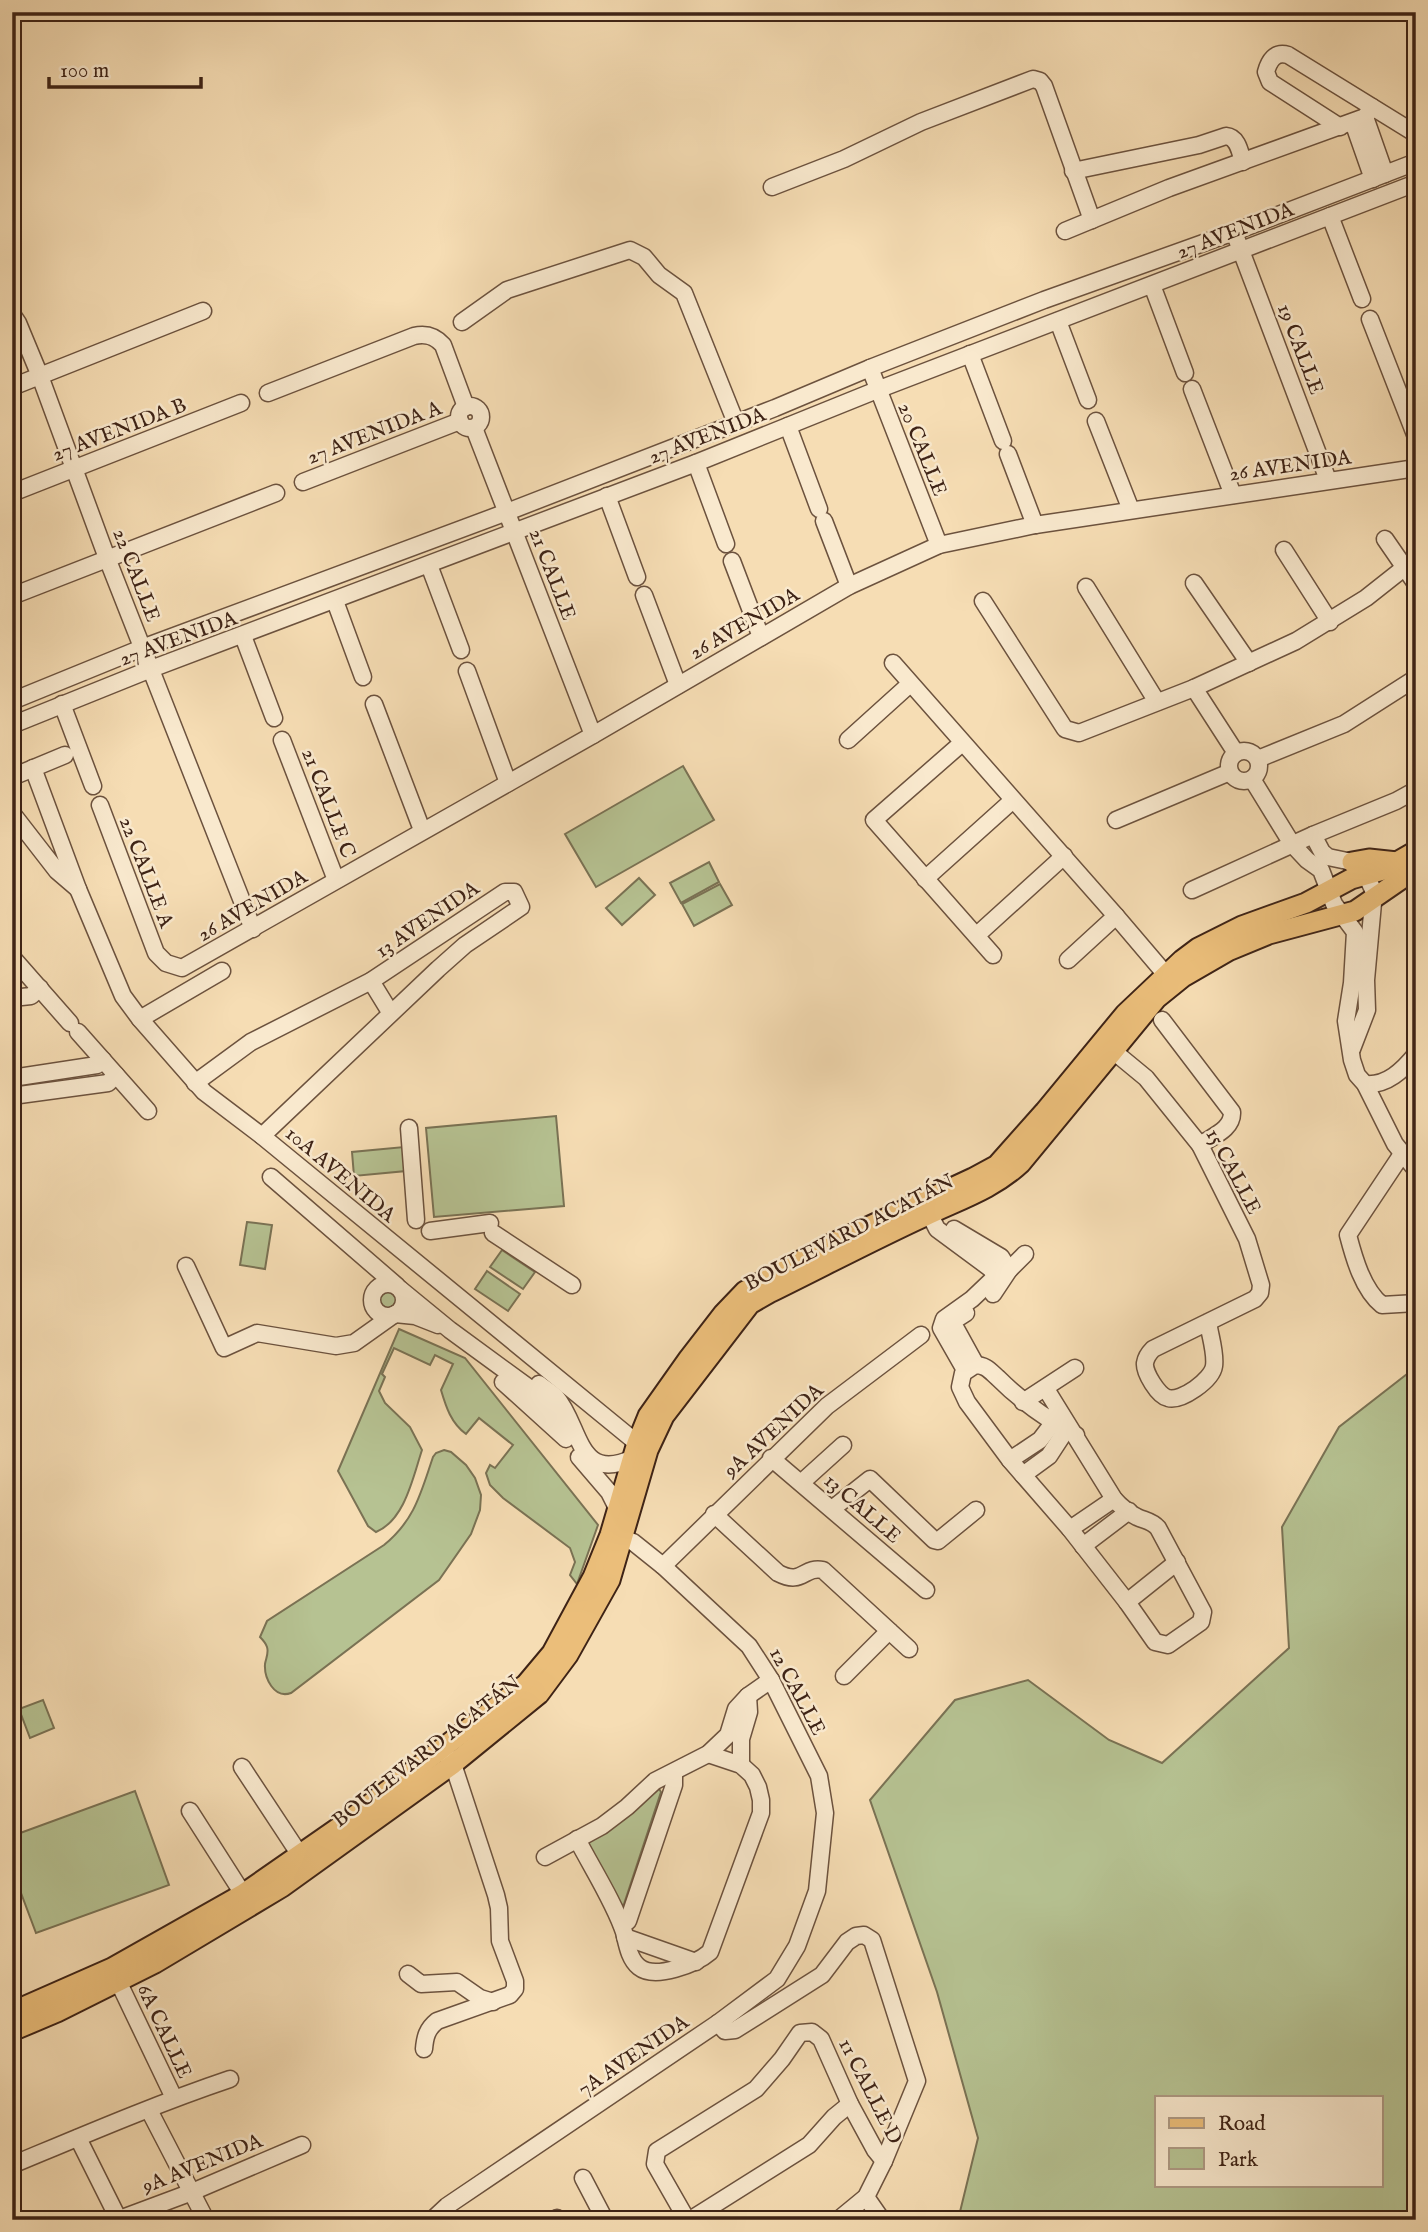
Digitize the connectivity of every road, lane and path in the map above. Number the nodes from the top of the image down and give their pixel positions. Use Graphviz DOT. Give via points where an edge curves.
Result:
graph roads {
  1 [pos="1358,118"];
  2 [pos="1416,134"];
  3 [pos="1243,162"];
  4 [pos="1416,162"];
  5 [pos="1073,171"];
  6 [pos="1379,176"];
  7 [pos="1416,183"];
  8 [pos="772,187"];
  9 [pos="1330,216"];
  10 [pos="1092,220"];
  11 [pos="1065,231"];
  12 [pos="1234,232"];
  13 [pos="1241,251"];
  14 [pos="1152,285"];
  15 [pos="1362,299"];
  16 [pos="203,311"];
  17 [pos="12,314"];
  18 [pos="1370,319"];
  19 [pos="1058,321"];
  20 [pos="462,322"];
  21 [pos="970,354"];
  22 [pos="870,368"];
  23 [pos="1185,373"];
  24 [pos="40,376"];
  25 [pos="12,387"];
  26 [pos="1192,389"];
  27 [pos="877,390"];
  28 [pos="268,393"];
  29 [pos="1088,400"];
  30 [pos="241,404"];
  31 [pos="467,419"];
  32 [pos="1096,421"];
  33 [pos="736,423"];
  34 [pos="788,426"];
  35 [pos="1416,437"];
  36 [pos="696,463"];
  37 [pos="1416,468"];
  38 [pos="75,469"];
  39 [pos="1328,480"];
  40 [pos="303,482"];
  41 [pos="12,493"];
  42 [pos="276,493"];
  43 [pos="1233,495"];
  44 [pos="607,496"];
  45 [pos="1131,510"];
  46 [pos="507,511"];
  47 [pos="1035,525"];
  48 [pos="514,532"];
  49 [pos="1385,539"];
  50 [pos="726,544"];
  51 [pos="939,545"];
  52 [pos="1284,550"];
  53 [pos="107,558"];
  54 [pos="732,561"];
  55 [pos="429,565"];
  56 [pos="1404,568"];
  57 [pos="638,577"];
  58 [pos="1194,583"];
  59 [pos="1416,584"];
  60 [pos="849,586"];
  61 [pos="1086,587"];
  62 [pos="644,595"];
  63 [pos="12,596"];
  64 [pos="335,601"];
  65 [pos="983,601"];
  66 [pos="1330,622"];
  67 [pos="243,636"];
  68 [pos="761,637"];
  69 [pos="142,648"];
  70 [pos="461,650"];
  71 [pos="893,663"];
  72 [pos="1249,663"];
  73 [pos="150,670"];
  74 [pos="467,671"];
  75 [pos="363,677"];
  76 [pos="1416,678"];
  77 [pos="910,684"];
  78 [pos="678,685"];
  79 [pos="1194,688"];
  80 [pos="12,701"];
  81 [pos="1157,702"];
  82 [pos="62,704"];
  83 [pos="374,705"];
  84 [pos="274,718"];
  85 [pos="12,725"];
  86 [pos="593,735"];
  87 [pos="282,740"];
  88 [pos="848,740"];
  89 [pos="962,743"];
  90 [pos="1236,753"];
  91 [pos="65,755"];
  92 [pos="1258,760"];
  93 [pos="33,768"];
  94 [pos="1230,772"];
  95 [pos="12,777"];
  96 [pos="1252,779"];
  97 [pos="508,783"];
  98 [pos="93,786"];
  99 [pos="1416,790"];
  100 [pos="1013,800"];
  101 [pos="100,805"];
  102 [pos="12,813"];
  103 [pos="1116,820"];
  104 [pos="422,831"];
  105 [pos="1313,835"];
  106 [pos="1292,845"];
  107 [pos="1416,851"];
  108 [pos="1064,856"];
  109 [pos="1407,866"];
  110 [pos="1358,869"];
  111 [pos="1321,870"];
  112 [pos="925,879"];
  113 [pos="336,880"];
  114 [pos="78,889"];
  115 [pos="1192,890"];
  116 [pos="1329,890"];
  117 [pos="1374,898"];
  118 [pos="1342,914"];
  119 [pos="1116,916"];
  120 [pos="253,929"];
  121 [pos="976,935"];
  122 [pos="156,953"];
  123 [pos="993,955"];
  124 [pos="1068,960"];
  125 [pos="14,963"];
  126 [pos="222,971"];
  127 [pos="1170,979"];
  128 [pos="371,981"];
  129 [pos="40,988"];
  130 [pos="12,998"];
  131 [pos="390,1012"];
  132 [pos="139,1019"];
  133 [pos="1162,1020"];
  134 [pos="1107,1045"];
  135 [pos="1352,1049"];
  136 [pos="1416,1054"];
  137 [pos="103,1060"];
  138 [pos="117,1075"];
  139 [pos="12,1078"];
  140 [pos="195,1083"];
  141 [pos="1365,1084"];
  142 [pos="12,1096"];
  143 [pos="148,1111"];
  144 [pos="409,1128"];
  145 [pos="262,1136"];
  146 [pos="1200,1145"];
  147 [pos="1402,1154"];
  148 [pos="1416,1170"];
  149 [pos="271,1177"];
  150 [pos="925,1214"];
  151 [pos="416,1220"];
  152 [pos="429,1231"];
  153 [pos="361,1253"];
  154 [pos="1025,1254"];
  155 [pos="186,1266"];
  156 [pos="1009,1270"];
  157 [pos="572,1285"];
  158 [pos="992,1285"];
  159 [pos="398,1287"];
  160 [pos="373,1297"];
  161 [pos="1416,1303"];
  162 [pos="393,1315"];
  163 [pos="1208,1322"];
  164 [pos="450,1330"];
  165 [pos="922,1335"];
  166 [pos="363,1338"];
  167 [pos="490,1358"];
  168 [pos="971,1368"];
  169 [pos="1075,1368"];
  170 [pos="1046,1389"];
  171 [pos="1023,1402"];
  172 [pos="1065,1429"];
  173 [pos="570,1437"];
  174 [pos="843,1445"];
  175 [pos="635,1450"];
  176 [pos="771,1458"];
  177 [pos="1010,1460"];
  178 [pos="1023,1475"];
  179 [pos="801,1483"];
  180 [pos="1114,1499"];
  181 [pos="617,1508"];
  182 [pos="832,1509"];
  183 [pos="976,1510"];
  184 [pos="1129,1511"];
  185 [pos="714,1514"];
  186 [pos="1070,1529"];
  187 [pos="617,1537"];
  188 [pos="1083,1546"];
  189 [pos="1177,1562"];
  190 [pos="663,1566"];
  191 [pos="926,1590"];
  192 [pos="1127,1602"];
  193 [pos="889,1631"];
  194 [pos="909,1649"];
  195 [pos="844,1676"];
  196 [pos="771,1680"];
  197 [pos="735,1737"];
  198 [pos="708,1754"];
  199 [pos="448,1757"];
  200 [pos="741,1765"];
  201 [pos="242,1767"];
  202 [pos="674,1772"];
  203 [pos="190,1811"];
  204 [pos="577,1839"];
  205 [pos="300,1855"];
  206 [pos="545,1857"];
  207 [pos="817,1891"];
  208 [pos="243,1894"];
  209 [pos="624,1931"];
  210 [pos="696,1962"];
  211 [pos="408,1974"];
  212 [pos="118,1981"];
  213 [pos="493,2001"];
  214 [pos="12,2012"];
  215 [pos="718,2024"];
  216 [pos="12,2031"];
  217 [pos="424,2049"];
  218 [pos="230,2079"];
  219 [pos="174,2098"];
  220 [pos="850,2104"];
  221 [pos="149,2110"];
  222 [pos="78,2138"];
  223 [pos="302,2145"];
  224 [pos="884,2161"];
  225 [pos="12,2165"];
  226 [pos="583,2178"];
  227 [pos="192,2192"];
  228 [pos="866,2197"];
  229 [pos="118,2219"];
  230 [pos="206,2220"];
  231 [pos="432,2220"];
  232 [pos="605,2220"];
  233 [pos="689,2220"];
  234 [pos="838,2220"];
  235 [pos="882,2220"];
  1 -- 1 [label="street" via="1287,55 1274,57 1266,72 1270,82"];
  1 -- 2 [label="street"];
  1 -- 3 [label="street"];
  1 -- 6 [label="street"];
  3 -- 5 [label="street" via="1235,140 1226,135 1199,145"];
  3 -- 10 [label="street"];
  4 -- 6 [label="street, 27 AVENIDA"];
  5 -- 8 [label="street" via="1044,86 1033,79"];
  5 -- 10 [label="street"];
  6 -- 12 [label="street, 27 AVENIDA"];
  7 -- 9 [label="street, 27 AVENIDA"];
  9 -- 13 [label="street, 27 AVENIDA"];
  9 -- 15 [label="street"];
  10 -- 11 [label="street"];
  12 -- 13 [label="street, 19 CALLE"];
  12 -- 22 [label="street, 27 AVENIDA"];
  13 -- 14 [label="street, 27 AVENIDA"];
  13 -- 39 [label="street, 19 CALLE"];
  14 -- 19 [label="street, 27 AVENIDA"];
  14 -- 23 [label="street"];
  16 -- 24 [label="street"];
  17 -- 24 [label="street, 22 CALLE"];
  18 -- 35 [label="street"];
  19 -- 21 [label="street, 27 AVENIDA"];
  19 -- 29 [label="street"];
  20 -- 33 [label="street" via="506,290 635,251 684,293"];
  21 -- 27 [label="street, 27 AVENIDA"];
  21 -- 47 [label="street"];
  22 -- 27 [label="street, 20 CALLE"];
  22 -- 33 [label="street, 27 AVENIDA"];
  24 -- 25 [label="street"];
  24 -- 38 [label="street, 22 CALLE"];
  26 -- 43 [label="street"];
  27 -- 34 [label="street, 27 AVENIDA"];
  27 -- 51 [label="street, 20 CALLE"];
  28 -- 31 [label="street, 21 CALLE" via="414,336 430,336 443,345"];
  30 -- 38 [label="street, 27 AVENIDA B"];
  31 -- 40 [label="street, 27 AVENIDA A"];
  31 -- 46 [label="street, 21 CALLE"];
  32 -- 45 [label="street"];
  33 -- 46 [label="street, 27 AVENIDA"];
  34 -- 36 [label="street, 27 AVENIDA"];
  34 -- 60 [label="street"];
  36 -- 44 [label="street, 27 AVENIDA"];
  36 -- 50 [label="street"];
  37 -- 39 [label="street, 26 AVENIDA"];
  38 -- 41 [label="street, 27 AVENIDA B"];
  38 -- 53 [label="street, 22 CALLE"];
  39 -- 43 [label="street, 26 AVENIDA"];
  42 -- 53 [label="street"];
  43 -- 45 [label="street, 26 AVENIDA"];
  44 -- 48 [label="street, 27 AVENIDA"];
  44 -- 57 [label="street"];
  45 -- 47 [label="street, 26 AVENIDA"];
  46 -- 48 [label="street, 21 CALLE"];
  46 -- 69 [label="street, 27 AVENIDA"];
  47 -- 51 [label="street, 26 AVENIDA"];
  48 -- 55 [label="street, 27 AVENIDA"];
  48 -- 86 [label="street, 21 CALLE"];
  49 -- 56 [label="street"];
  51 -- 60 [label="street, 26 AVENIDA"];
  52 -- 66 [label="street"];
  53 -- 63 [label="street"];
  53 -- 69 [label="street, 22 CALLE"];
  54 -- 68 [label="street"];
  55 -- 64 [label="street, 27 AVENIDA"];
  55 -- 70 [label="street"];
  56 -- 59 [label="street"];
  56 -- 66 [label="street"];
  58 -- 72 [label="street"];
  60 -- 68 [label="street, 26 AVENIDA"];
  61 -- 81 [label="street"];
  62 -- 78 [label="street"];
  64 -- 67 [label="street, 27 AVENIDA"];
  64 -- 75 [label="street"];
  65 -- 81 [label="street" via="1068,731 1083,733"];
  66 -- 72 [label="street"];
  67 -- 73 [label="street, 27 AVENIDA"];
  67 -- 84 [label="street"];
  68 -- 78 [label="street, 26 AVENIDA"];
  69 -- 73 [label="street, 22 CALLE"];
  69 -- 80 [label="street, 27 AVENIDA"];
  71 -- 77 [label="street"];
  72 -- 79 [label="street"];
  73 -- 82 [label="street, 27 AVENIDA"];
  73 -- 120 [label="street, 22 CALLE"];
  74 -- 97 [label="street"];
  76 -- 92 [label="street" via="1345,724"];
  77 -- 88 [label="street"];
  77 -- 89 [label="street"];
  78 -- 86 [label="street, 26 AVENIDA"];
  79 -- 81 [label="street"];
  79 -- 90 [label="street"];
  82 -- 85 [label="street, 27 AVENIDA"];
  82 -- 98 [label="street"];
  83 -- 104 [label="street"];
  86 -- 97 [label="street, 26 AVENIDA"];
  87 -- 113 [label="street, 21 CALLE C"];
  89 -- 100 [label="street"];
  89 -- 112 [label="street" via="874,820"];
  90 -- 92 [label="street" via="1251,752"];
  90 -- 94 [label="street"];
  91 -- 93 [label="street"];
  92 -- 96 [label="street" via="1258,773"];
  93 -- 95 [label="street"];
  93 -- 114 [label="street, 10A AVENIDA"];
  94 -- 96 [label="street" via="1237,780"];
  94 -- 103 [label="street"];
  96 -- 106 [label="street"];
  97 -- 104 [label="street, 26 AVENIDA"];
  99 -- 105 [label="street"];
  100 -- 108 [label="street"];
  100 -- 112 [label="street"];
  101 -- 122 [label="street, 22 CALLE A"];
  102 -- 114 [label="street, 10A AVENIDA"];
  104 -- 113 [label="street, 26 AVENIDA"];
  105 -- 106 [label="street"];
  105 -- 110 [label="street" via="1328,857"];
  106 -- 111 [label="street"];
  106 -- 115 [label="street"];
  107 -- 109 [label="main road, BOULEVARD ACATÁN"];
  108 -- 119 [label="street"];
  108 -- 121 [label="street"];
  109 -- 110 [label="main road, BOULEVARD ACATÁN"];
  109 -- 117 [label="main road, BOULEVARD ACATÁN"];
  110 -- 111 [label="street"];
  110 -- 116 [label="main road, BOULEVARD ACATÁN" via="1351,879"];
  110 -- 117 [label="street" via="1373,888"];
  111 -- 116 [label="street"];
  112 -- 121 [label="street"];
  113 -- 120 [label="street, 26 AVENIDA"];
  114 -- 132 [label="street, 10A AVENIDA" via="123,996"];
  116 -- 118 [label="street"];
  116 -- 127 [label="main road, BOULEVARD ACATÁN" via="1198,948"];
  117 -- 118 [label="main road, BOULEVARD ACATÁN"];
  117 -- 135 [label="street" via="1367,1010"];
  118 -- 127 [label="main road, BOULEVARD ACATÁN" via="1247,942 1183,977"];
  118 -- 135 [label="street" via="1354,932 1346,1021"];
  119 -- 124 [label="street"];
  119 -- 127 [label="street"];
  120 -- 122 [label="street, 26 AVENIDA" via="182,968 166,963"];
  121 -- 123 [label="street"];
  125 -- 129 [label="street"];
  126 -- 132 [label="street"];
  127 -- 134 [label="main road, BOULEVARD ACATÁN"];
  128 -- 131 [label="street"];
  128 -- 131 [label="street, 13 AVENIDA" via="505,892 514,892 521,902 517,910 465,945"];
  128 -- 140 [label="street, 13 AVENIDA" via="251,1042"];
  129 -- 130 [label="street" via="31,996"];
  129 -- 137 [label="street"];
  131 -- 145 [label="street, 13 AVENIDA"];
  132 -- 140 [label="street, 10A AVENIDA"];
  133 -- 146 [label="street" via="1231,1108 1229,1126"];
  134 -- 146 [label="street, 15 CALLE" via="1146,1078"];
  134 -- 150 [label="main road, BOULEVARD ACATÁN" via="1014,1169 987,1189"];
  135 -- 141 [label="street" via="1357,1075"];
  136 -- 141 [label="street" via="1386,1081"];
  137 -- 138 [label="street"];
  137 -- 139 [label="street" via="97,1065"];
  138 -- 142 [label="street" via="108,1083"];
  138 -- 143 [label="street"];
  140 -- 145 [label="street, 10A AVENIDA"];
  141 -- 147 [label="street"];
  144 -- 151 [label="street"];
  145 -- 175 [label="street, 10A AVENIDA"];
  146 -- 163 [label="street, 15 CALLE" via="1247,1239 1261,1285 1255,1299"];
  147 -- 148 [label="street"];
  147 -- 161 [label="street" via="1348,1235 1374,1299 1382,1305"];
  149 -- 153 [label="street"];
  150 -- 156 [label="street" via="1001,1257"];
  150 -- 158 [label="street" via="937,1229 991,1269"];
  150 -- 175 [label="main road, BOULEVARD ACATÁN" via="829,1245 745,1291 663,1392"];
  150 -- 187 [label="main road, BOULEVARD ACATÁN" via="751,1304 664,1416"];
  152 -- 157 [label="street" via="492,1228"];
  153 -- 159 [label="street"];
  153 -- 160 [label="street"];
  154 -- 156 [label="street"];
  155 -- 166 [label="street" via="223,1348 257,1332 336,1346"];
  156 -- 158 [label="street"];
  158 -- 168 [label="street" via="944,1319"];
  159 -- 160 [label="street" via="386,1284"];
  159 -- 162 [label="street" via="404,1303"];
  159 -- 164 [label="street"];
  160 -- 162 [label="street" via="381,1314"];
  160 -- 166 [label="street"];
  162 -- 164 [label="street" via="415,1316"];
  162 -- 166 [label="street"];
  163 -- 163 [label="street, 15 CALLE" via="1153,1349 1147,1357 1145,1368 1165,1397 1177,1398 1206,1382 1212,1373"];
  164 -- 167 [label="street"];
  165 -- 176 [label="street, 9A AVENIDA" via="827,1406"];
  167 -- 173 [label="street" via="542,1399"];
  167 -- 173 [label="street" via="503,1382"];
  168 -- 171 [label="street" via="987,1368"];
  168 -- 177 [label="street" via="960,1383 963,1397"];
  169 -- 170 [label="street"];
  170 -- 171 [label="street"];
  170 -- 172 [label="street"];
  171 -- 172 [label="street"];
  172 -- 177 [label="street"];
  172 -- 178 [label="street" via="1049,1456"];
  172 -- 180 [label="street"];
  173 -- 175 [label="street" via="598,1463 610,1465"];
  173 -- 181 [label="street"];
  174 -- 179 [label="street"];
  175 -- 181 [label="main road, BOULEVARD ACATÁN"];
  176 -- 179 [label="street, 13 CALLE"];
  176 -- 185 [label="street, 9A AVENIDA"];
  177 -- 178 [label="street"];
  178 -- 186 [label="street"];
  179 -- 182 [label="street, 13 CALLE"];
  180 -- 184 [label="street"];
  180 -- 186 [label="street"];
  181 -- 187 [label="main road, BOULEVARD ACATÁN"];
  182 -- 183 [label="street" via="870,1479 938,1541"];
  182 -- 191 [label="street, 13 CALLE"];
  184 -- 188 [label="street"];
  184 -- 189 [label="street" via="1155,1525"];
  185 -- 190 [label="street, 9A AVENIDA"];
  185 -- 193 [label="street" via="778,1573 795,1578 823,1570"];
  186 -- 188 [label="street"];
  187 -- 190 [label="street, 12 CALLE" via="636,1544"];
  187 -- 199 [label="main road, BOULEVARD ACATÁN" via="610,1580 551,1679 506,1723"];
  188 -- 192 [label="street"];
  189 -- 192 [label="street"];
  189 -- 192 [label="street" via="1203,1612 1201,1622 1161,1645"];
  190 -- 196 [label="street, 12 CALLE" via="749,1646"];
  193 -- 194 [label="street"];
  193 -- 195 [label="street"];
  196 -- 197 [label="street" via="748,1696 749,1712"];
  196 -- 207 [label="street, 12 CALLE" via="823,1789"];
  197 -- 198 [label="street"];
  197 -- 200 [label="street"];
  198 -- 200 [label="street"];
  198 -- 202 [label="street"];
  199 -- 205 [label="main road, BOULEVARD ACATÁN"];
  199 -- 212 [label="main road, BOULEVARD ACATÁN" via="282,1887"];
  199 -- 213 [label="street" via="496,1895 500,1941 515,1981 510,1995"];
  200 -- 210 [label="street" via="758,1787 761,1814 710,1952"];
  201 -- 205 [label="street"];
  202 -- 204 [label="street" via="655,1781 602,1826"];
  202 -- 209 [label="street" via="674,1785"];
  203 -- 208 [label="street"];
  204 -- 206 [label="street"];
  204 -- 209 [label="street"];
  205 -- 208 [label="main road, BOULEVARD ACATÁN"];
  207 -- 215 [label="street, 7A AVENIDA" via="782,1972"];
  208 -- 214 [label="main road, BOULEVARD ACATÁN" via="112,1968"];
  209 -- 210 [label="street"];
  209 -- 210 [label="street" via="634,1962 648,1971"];
  211 -- 213 [label="street" via="421,1984 457,1982"];
  212 -- 216 [label="main road, BOULEVARD ACATÁN"];
  212 -- 219 [label="street, 6A CALLE"];
  213 -- 217 [label="street" via="437,2021 425,2036"];
  215 -- 224 [label="street" via="726,2031 736,2030 822,1975 847,1942 866,1935 877,1953 917,2076"];
  215 -- 231 [label="street, 7A AVENIDA"];
  218 -- 219 [label="street"];
  219 -- 221 [label="street"];
  220 -- 224 [label="street, 11 CALLE D"];
  220 -- 233 [label="street" via="809,2145"];
  220 -- 233 [label="street, 11 CALLE D" via="821,2039 812,2032 797,2035 756,2088 655,2154 655,2164"];
  221 -- 222 [label="street"];
  221 -- 227 [label="street"];
  222 -- 225 [label="street"];
  222 -- 229 [label="street"];
  223 -- 227 [label="street, 9A AVENIDA"];
  224 -- 228 [label="street"];
  226 -- 232 [label="street"];
  227 -- 229 [label="street, 9A AVENIDA"];
  227 -- 230 [label="street"];
  228 -- 234 [label="street"];
  228 -- 235 [label="street"];
}
